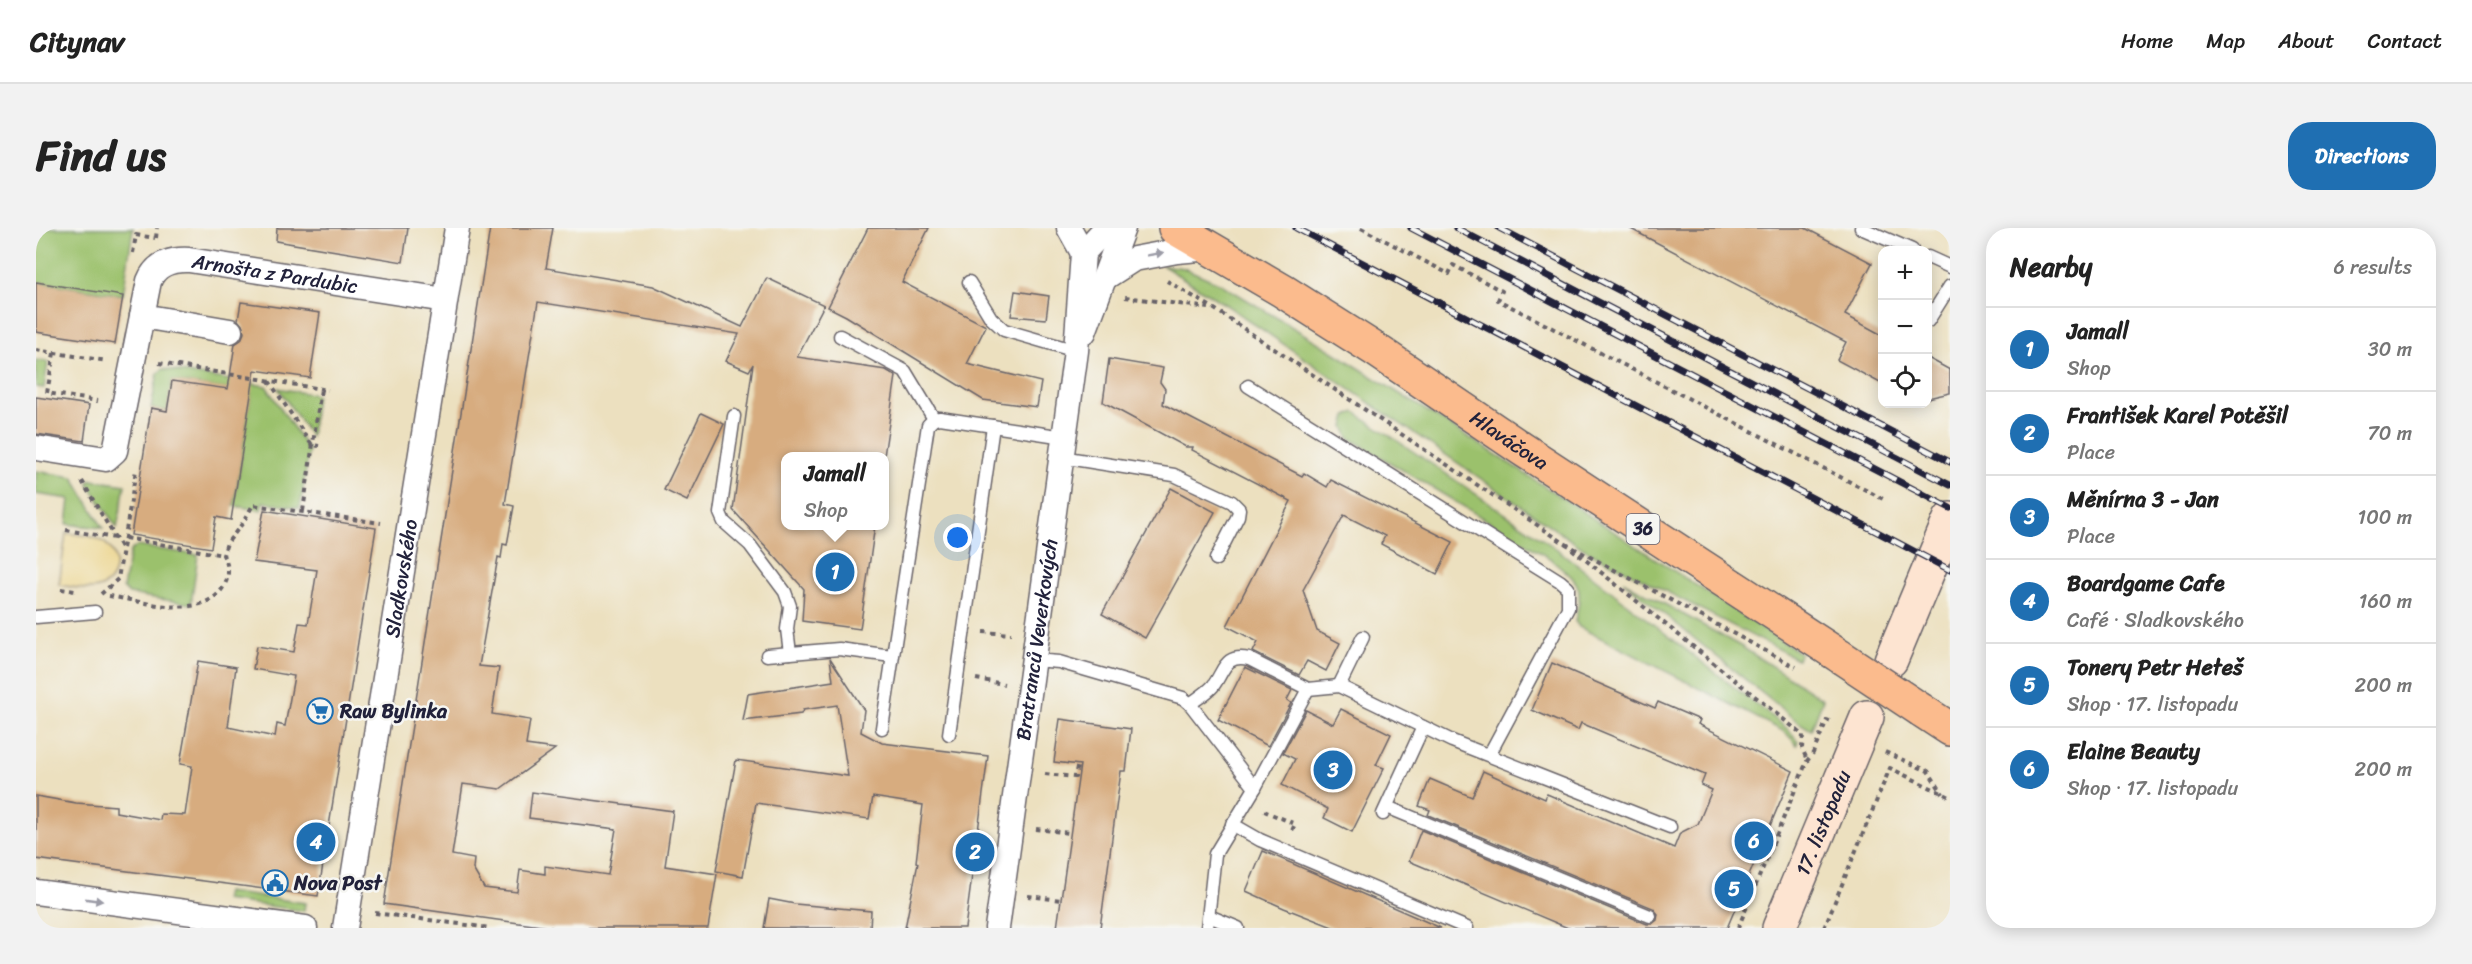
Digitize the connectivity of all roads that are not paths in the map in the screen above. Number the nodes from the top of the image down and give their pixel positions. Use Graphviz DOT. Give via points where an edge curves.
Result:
graph roads {
  1 [pos="457,228"];
  2 [pos="1069,228"];
  3 [pos="1106,228"];
  4 [pos="1122,228"];
  5 [pos="1175,228"];
  6 [pos="1861,228"];
  7 [pos="1903,246"];
  8 [pos="1210,248"];
  9 [pos="1083,253"];
  10 [pos="1932,259"];
  11 [pos="1950,267"];
  12 [pos="1114,272"];
  13 [pos="969,282"];
  14 [pos="1950,286"];
  15 [pos="445,300"];
  16 [pos="1932,315"];
  17 [pos="142,316"];
  18 [pos="230,330"];
  19 [pos="840,336"];
  20 [pos="1076,351"];
  21 [pos="1248,386"];
  22 [pos="734,416"];
  23 [pos="934,419"];
  24 [pos="993,426"];
  25 [pos="1063,447"];
  26 [pos="36,448"];
  27 [pos="1950,519"];
  28 [pos="1216,559"];
  29 [pos="95,612"];
  30 [pos="36,617"];
  31 [pos="1363,637"];
  32 [pos="790,653"];
  33 [pos="767,656"];
  34 [pos="892,656"];
  35 [pos="1034,660"];
  36 [pos="1891,660"];
  37 [pos="1339,686"];
  38 [pos="1308,689"];
  39 [pos="1190,704"];
  40 [pos="1867,717"];
  41 [pos="1423,727"];
  42 [pos="882,728"];
  43 [pos="1950,729"];
  44 [pos="949,734"];
  45 [pos="1489,755"];
  46 [pos="1255,788"];
  47 [pos="1232,824"];
  48 [pos="1670,827"];
  49 [pos="36,892"];
  50 [pos="1650,916"];
  51 [pos="1208,922"];
  52 [pos="304,928"];
  53 [pos="345,928"];
  54 [pos="997,928"];
  55 [pos="1238,928"];
  56 [pos="1467,928"];
  57 [pos="1779,928"];
  1 -- 15 [label="street, Sladkovského"];
  2 -- 9 [label="street"];
  3 -- 9 [label="street"];
  4 -- 12 [label="street, Bratranců Veverkových"];
  5 -- 8 [label="main road, Hlaváčova / 36"];
  6 -- 7 [label="lane"];
  12 -- 8 [label="street, one-way" via="1145,256"];
  8 -- 43 [label="main road, Hlaváčova / 36, bridge" via="1376,350"];
  9 -- 20 [label="street, Bratranců Veverkových"];
  10 -- 11 [label="lane"];
  12 -- 20 [label="street, Bratranců Veverkových"];
  13 -- 20 [label="lane" via="991,318 1004,330"];
  14 -- 16 [label="lane"];
  15 -- 17 [label="street, Arnošta z Pardubic" via="177,259 152,272"];
  15 -- 53 [label="street, Sladkovského"];
  17 -- 18 [label="street"];
  17 -- 26 [label="street, Arnošta z Pardubic" via="115,451 106,459"];
  19 -- 23 [label="lane" via="905,371"];
  20 -- 25 [label="street, Bratranců Veverkových"];
  21 -- 45 [label="lane" via="1568,588 1568,608"];
  22 -- 32 [label="lane" via="720,513 785,592 790,606"];
  23 -- 24 [label="lane"];
  23 -- 34 [label="lane" via="926,429"];
  24 -- 25 [label="lane"];
  24 -- 44 [label="lane"];
  25 -- 28 [label="lane" via="1174,475 1232,502 1239,509 1238,516"];
  25 -- 35 [label="street, Bratranců Veverkových"];
  27 -- 36 [label="main road"];
  29 -- 30 [label="lane"];
  31 -- 37 [label="lane"];
  32 -- 33 [label="lane"];
  32 -- 34 [label="lane" via="849,649"];
  34 -- 42 [label="lane"];
  35 -- 39 [label="lane" via="1059,662 1165,692"];
  35 -- 54 [label="street, Bratranců Veverkových"];
  37 -- 38 [label="lane"];
  37 -- 41 [label="lane"];
  38 -- 39 [label="lane" via="1240,657 1225,665 1213,685"];
  38 -- 46 [label="lane"];
  39 -- 46 [label="lane"];
  40 -- 57 [label="main road, 17. listopadu"];
  41 -- 45 [label="lane"];
  41 -- 50 [label="lane" via="1385,810"];
  45 -- 48 [label="lane"];
  46 -- 47 [label="lane"];
  47 -- 51 [label="lane" via="1215,854"];
  47 -- 56 [label="lane"];
  49 -- 52 [label="street, one-way"];
  51 -- 55 [label="lane"];
}
